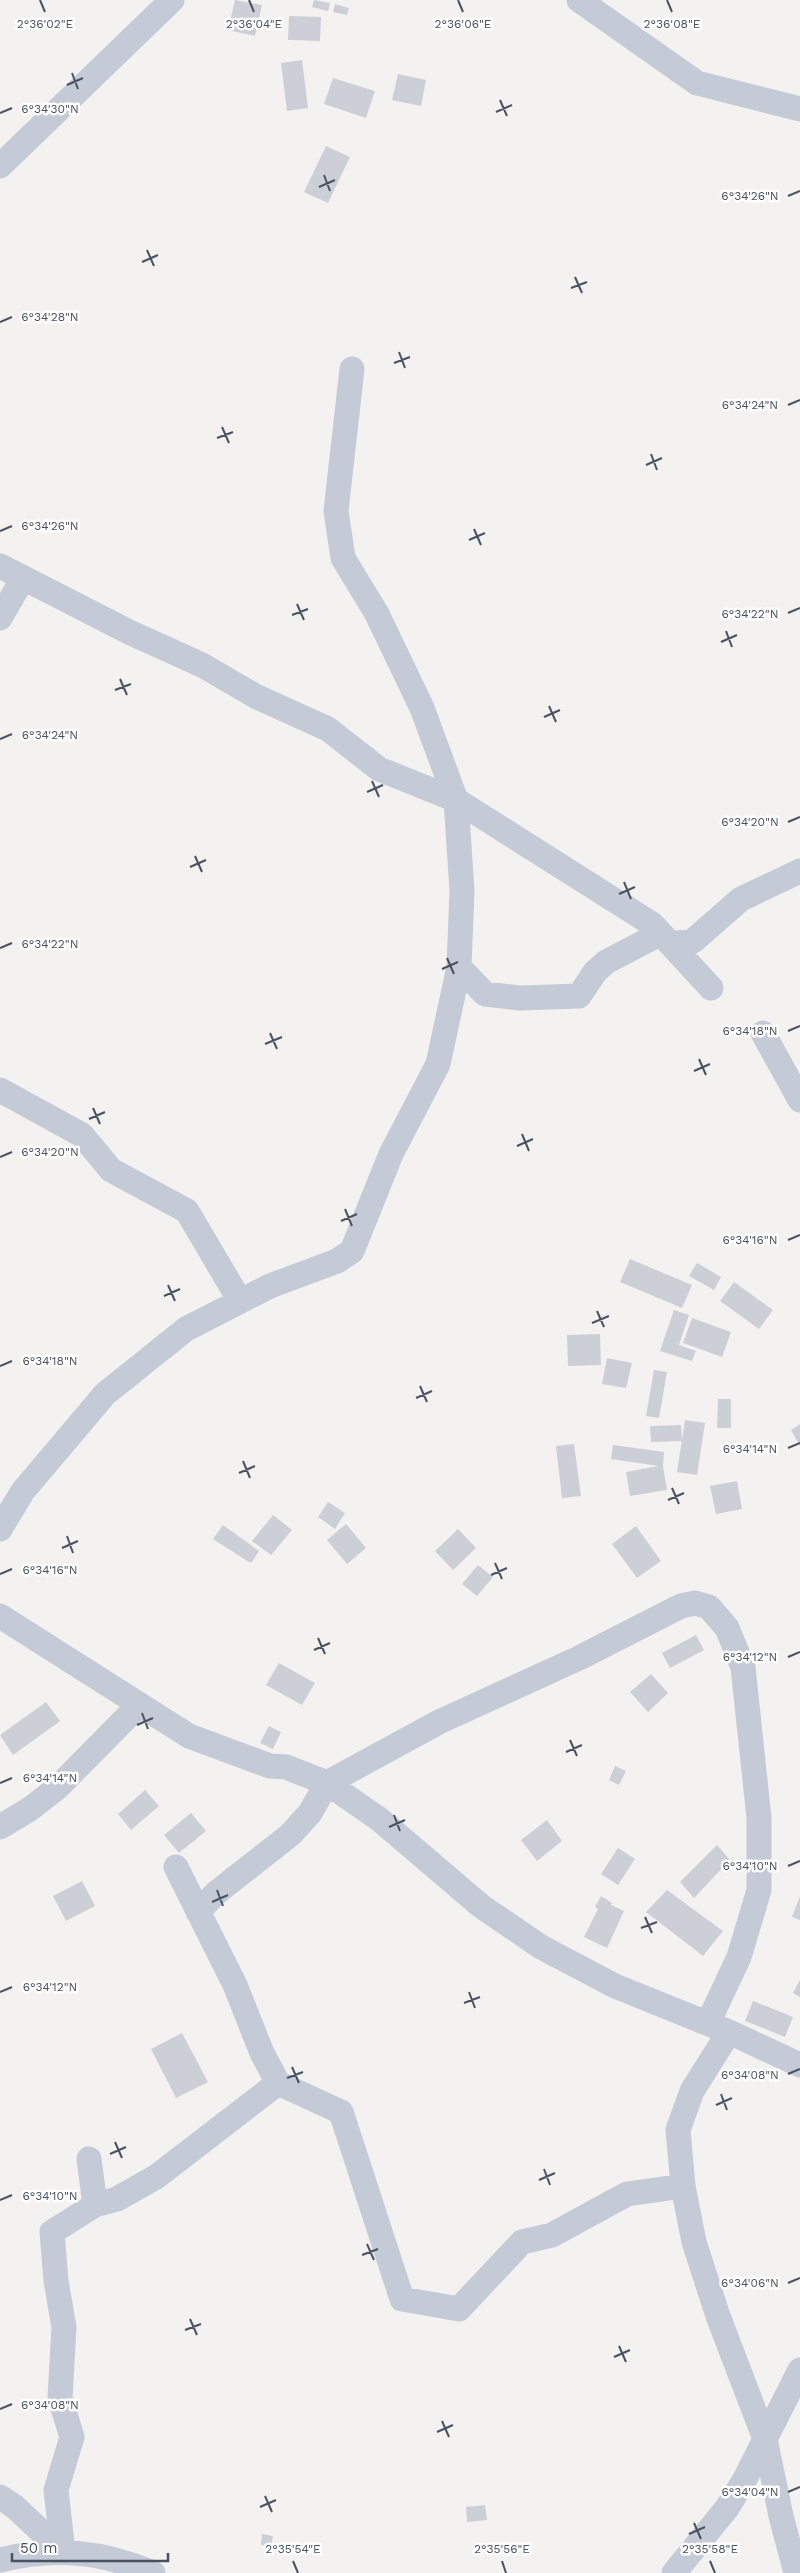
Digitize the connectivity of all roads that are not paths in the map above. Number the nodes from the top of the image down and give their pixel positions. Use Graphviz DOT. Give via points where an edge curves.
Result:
graph roads {
  1 [pos="172,0"];
  2 [pos="579,0"];
  3 [pos="800,109"];
  4 [pos="0,166"];
  5 [pos="352,369"];
  6 [pos="0,566"];
  7 [pos="22,578"];
  8 [pos="0,618"];
  9 [pos="456,800"];
  10 [pos="800,872"];
  11 [pos="652,924"];
  12 [pos="671,944"];
  13 [pos="459,967"];
  14 [pos="712,988"];
  15 [pos="763,1033"];
  16 [pos="0,1090"];
  17 [pos="800,1100"];
  18 [pos="240,1301"];
  19 [pos="0,1529"];
  20 [pos="0,1616"];
  21 [pos="139,1705"];
  22 [pos="327,1783"];
  23 [pos="0,1827"];
  24 [pos="176,1867"];
  25 [pos="198,1912"];
  26 [pos="718,2028"];
  27 [pos="800,2065"];
  28 [pos="278,2083"];
  29 [pos="89,2159"];
  30 [pos="683,2186"];
  31 [pos="95,2206"];
  32 [pos="800,2370"];
  33 [pos="765,2439"];
  34 [pos="0,2497"];
  35 [pos="64,2552"];
  36 [pos="0,2560"];
  37 [pos="796,2570"];
  38 [pos="153,2573"];
  39 [pos="674,2573"];
  1 -- 4 [label="street"];
  2 -- 3 [label="street" via="697,83"];
  5 -- 9 [label="street" via="336,511 344,558 377,614 422,708"];
  6 -- 7 [label="street"];
  7 -- 8 [label="street"];
  7 -- 9 [label="street" via="328,730 378,768"];
  9 -- 11 [label="street"];
  9 -- 13 [label="street" via="462,891"];
  10 -- 12 [label="street" via="741,899 693,941"];
  11 -- 12 [label="street"];
  11 -- 13 [label="street" via="650,939 606,962 579,996 520,998 485,994"];
  12 -- 14 [label="street"];
  13 -- 18 [label="street" via="438,1064 391,1154 352,1251 337,1261"];
  15 -- 17 [label="street"];
  16 -- 18 [label="street" via="82,1135 112,1170 186,1211"];
  18 -- 19 [label="street" via="186,1329 105,1394 23,1491"];
  20 -- 21 [label="street"];
  21 -- 22 [label="street" via="189,1736"];
  21 -- 23 [label="street" via="57,1788"];
  22 -- 25 [label="street" via="310,1813 290,1834 216,1892"];
  22 -- 26 [label="street" via="379,1819 481,1906 541,1947 615,1986"];
  22 -- 26 [label="street" via="439,1722 579,1658 681,1606 694,1603 710,1608 727,1628 743,1667 759,1827 759,1890"];
  24 -- 25 [label="street"];
  25 -- 28 [label="street" via="235,1985 262,2053"];
  26 -- 27 [label="street"];
  26 -- 30 [label="street" via="678,2130"];
  28 -- 30 [label="street" via="341,2112 402,2299 459,2309 522,2242 552,2235 627,2194"];
  28 -- 31 [label="street" via="156,2178 117,2199"];
  29 -- 31 [label="street"];
  30 -- 33 [label="street" via="694,2242 718,2316"];
  31 -- 35 [label="street" via="52,2232 64,2327 60,2398 72,2437 56,2490"];
  32 -- 33 [label="street"];
  33 -- 37 [label="street"];
  33 -- 39 [label="street" via="727,2508"];
  34 -- 35 [label="street"];
  35 -- 36 [label="street"];
  35 -- 38 [label="street" via="110,2557"];
}
